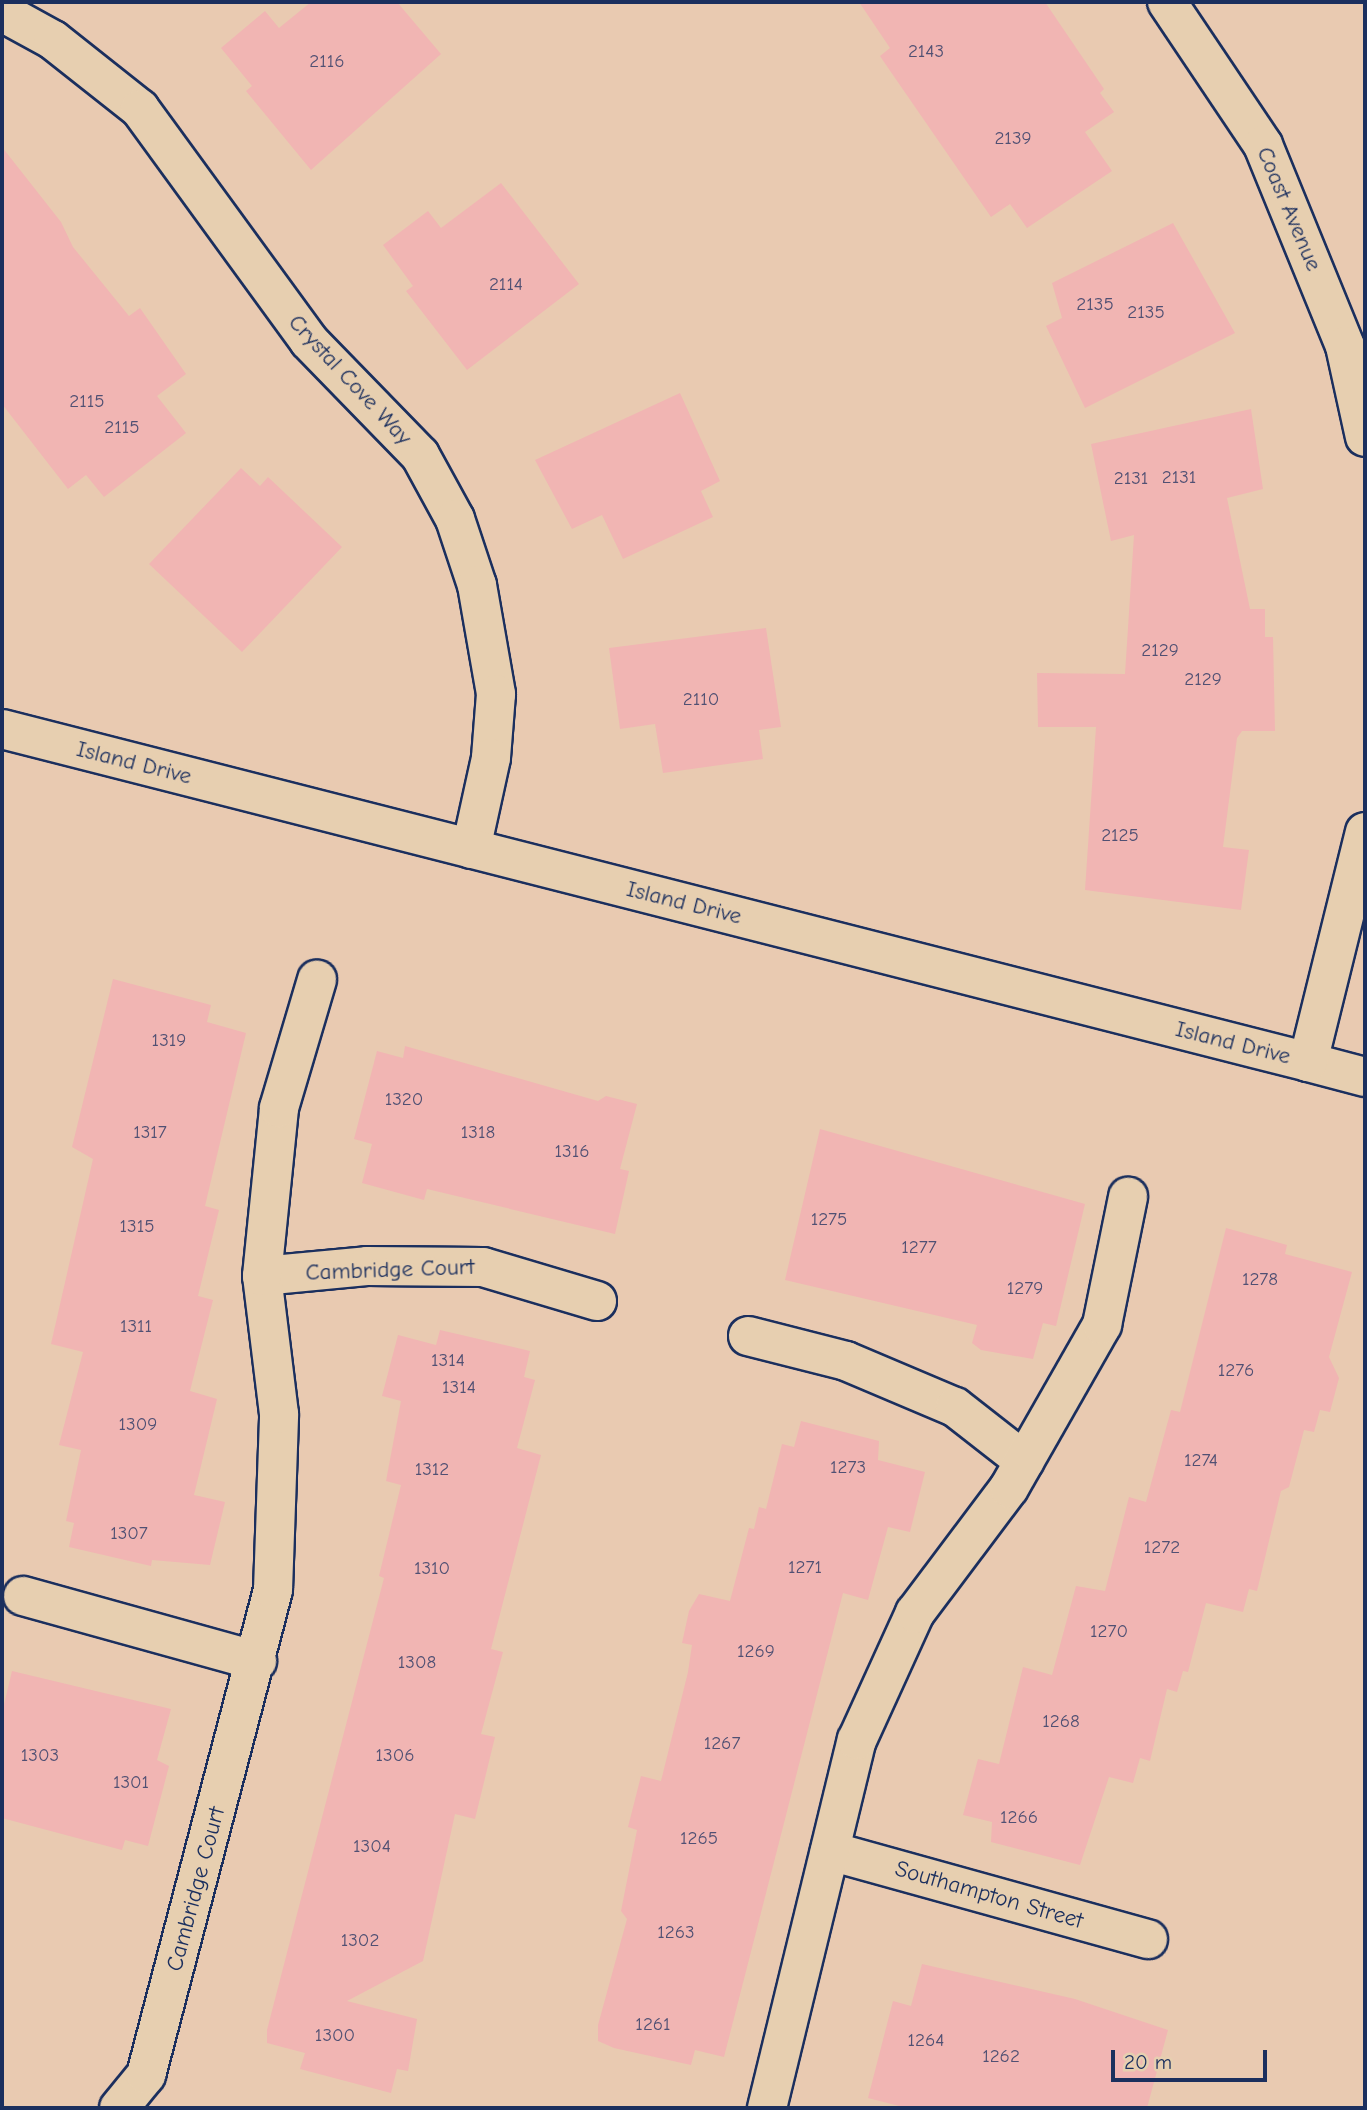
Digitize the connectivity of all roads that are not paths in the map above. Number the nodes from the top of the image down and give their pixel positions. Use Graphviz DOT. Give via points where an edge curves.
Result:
graph roads {
  1 [pos="1167,2"];
  2 [pos="2,12"];
  3 [pos="1365,437"];
  4 [pos="2,729"];
  5 [pos="1365,832"];
  6 [pos="471,849"];
  7 [pos="317,980"];
  8 [pos="1308,1062"];
  9 [pos="1365,1077"];
  10 [pos="1128,1198"];
  11 [pos="262,1276"];
  12 [pos="597,1301"];
  13 [pos="748,1336"];
  14 [pos="1024,1461"];
  15 [pos="23,1596"];
  16 [pos="257,1661"];
  17 [pos="830,1850"];
  18 [pos="1148,1939"];
  19 [pos="119,2108"];
  20 [pos="767,2108"];
  1 -- 3 [label="street, Coast Avenue" via="1262,145 1345,346"];
  2 -- 6 [label="street, Crystal Cove Way" via="53,40 140,109 309,341 420,455 444,498 477,585 496,694 491,758"];
  4 -- 6 [label="street, Island Drive"];
  5 -- 8 [label="street"];
  6 -- 8 [label="street, Island Drive"];
  7 -- 11 [label="street, Cambridge Court" via="279,1108"];
  8 -- 9 [label="street, Island Drive"];
  10 -- 14 [label="street" via="1102,1325"];
  11 -- 12 [label="street, Cambridge Court" via="368,1266 483,1267"];
  11 -- 16 [label="street, Cambridge Court" via="279,1414 272,1590"];
  13 -- 14 [label="street" via="846,1361 955,1407"];
  14 -- 17 [label="street" via="915,1613 857,1740"];
  15 -- 16 [label="street"];
  16 -- 19 [label="street, Cambridge Court" via="146,2075"];
  17 -- 18 [label="street, Southampton Street"];
  17 -- 20 [label="street"];
}
